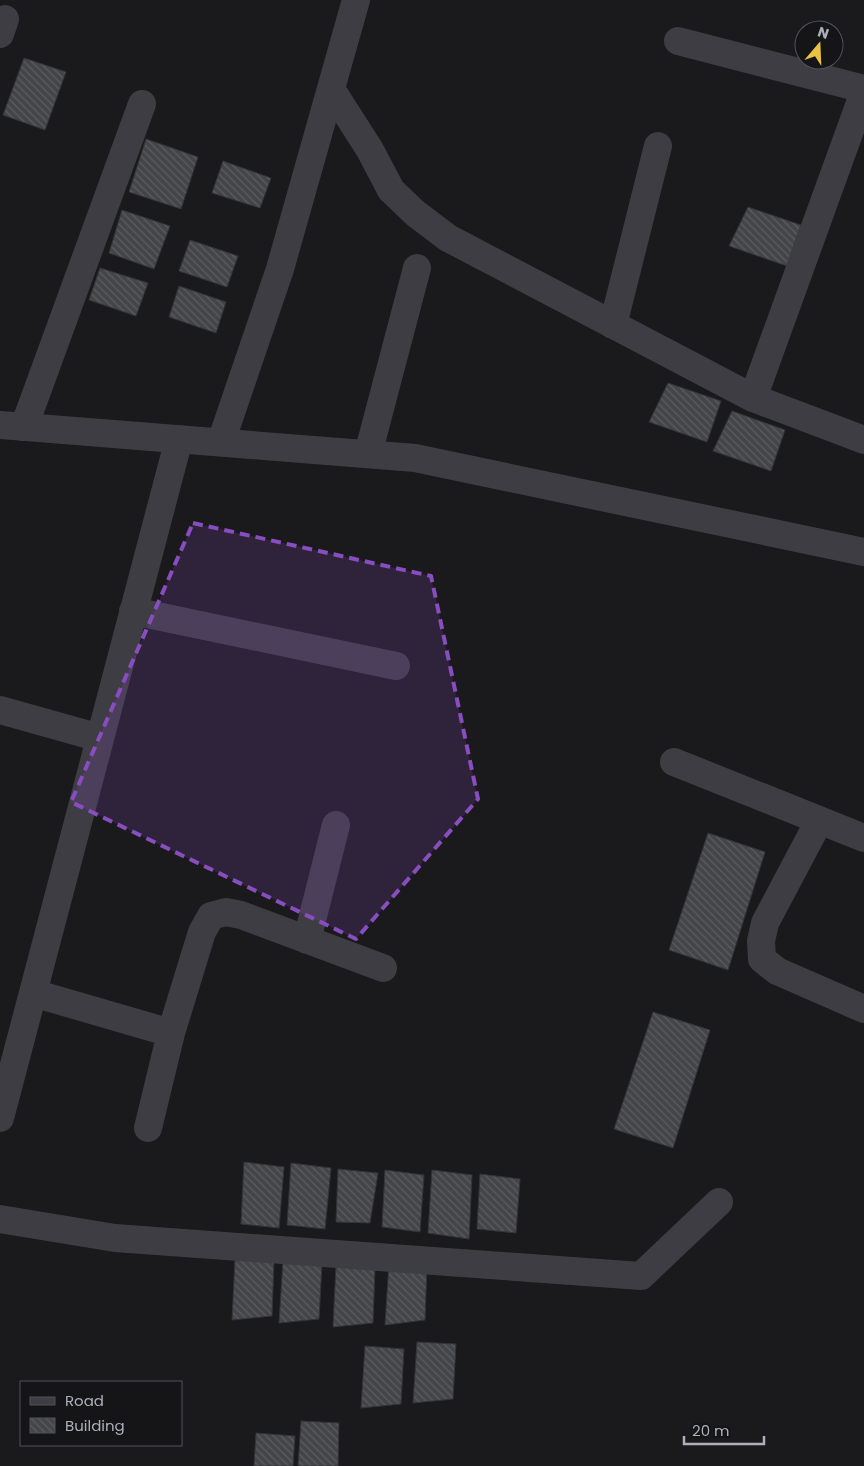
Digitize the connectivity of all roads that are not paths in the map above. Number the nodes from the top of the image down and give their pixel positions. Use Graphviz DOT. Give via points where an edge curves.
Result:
graph roads {
  1 [pos="356,0"];
  2 [pos="678,41"];
  3 [pos="331,89"];
  4 [pos="864,90"];
  5 [pos="142,104"];
  6 [pos="658,146"];
  7 [pos="418,268"];
  8 [pos="613,325"];
  9 [pos="753,398"];
  10 [pos="12,426"];
  11 [pos="179,439"];
  12 [pos="864,440"];
  13 [pos="221,442"];
  14 [pos="368,454"];
  15 [pos="864,552"];
  16 [pos="133,611"];
  17 [pos="396,666"];
  18 [pos="0,710"];
  19 [pos="100,738"];
  20 [pos="674,762"];
  21 [pos="819,821"];
  22 [pos="336,825"];
  23 [pos="864,838"];
  24 [pos="307,940"];
  25 [pos="383,968"];
  26 [pos="33,993"];
  27 [pos="864,1009"];
  28 [pos="171,1033"];
  29 [pos="0,1118"];
  30 [pos="148,1128"];
  31 [pos="719,1202"];
  32 [pos="0,1219"];
  1 -- 3 [label="street"];
  2 -- 4 [label="street"];
  3 -- 8 [label="street" via="391,190 415,212 448,238"];
  3 -- 13 [label="street" via="280,269"];
  4 -- 9 [label="street"];
  5 -- 10 [label="street"];
  6 -- 8 [label="street"];
  7 -- 14 [label="street"];
  8 -- 9 [label="street"];
  9 -- 12 [label="street"];
  10 -- 11 [label="street"];
  11 -- 13 [label="street"];
  11 -- 16 [label="street"];
  13 -- 14 [label="street"];
  14 -- 15 [label="street" via="415,458"];
  16 -- 17 [label="street"];
  16 -- 19 [label="street"];
  18 -- 19 [label="street"];
  19 -- 26 [label="street"];
  20 -- 21 [label="street"];
  21 -- 23 [label="street"];
  21 -- 27 [label="street" via="765,923 762,959 777,971"];
  22 -- 24 [label="street"];
  24 -- 25 [label="street"];
  24 -- 28 [label="street" via="241,915 226,912 212,916 202,932"];
  26 -- 28 [label="street"];
  26 -- 29 [label="street"];
  28 -- 30 [label="street"];
  31 -- 32 [label="street" via="641,1276 115,1238"];
}
